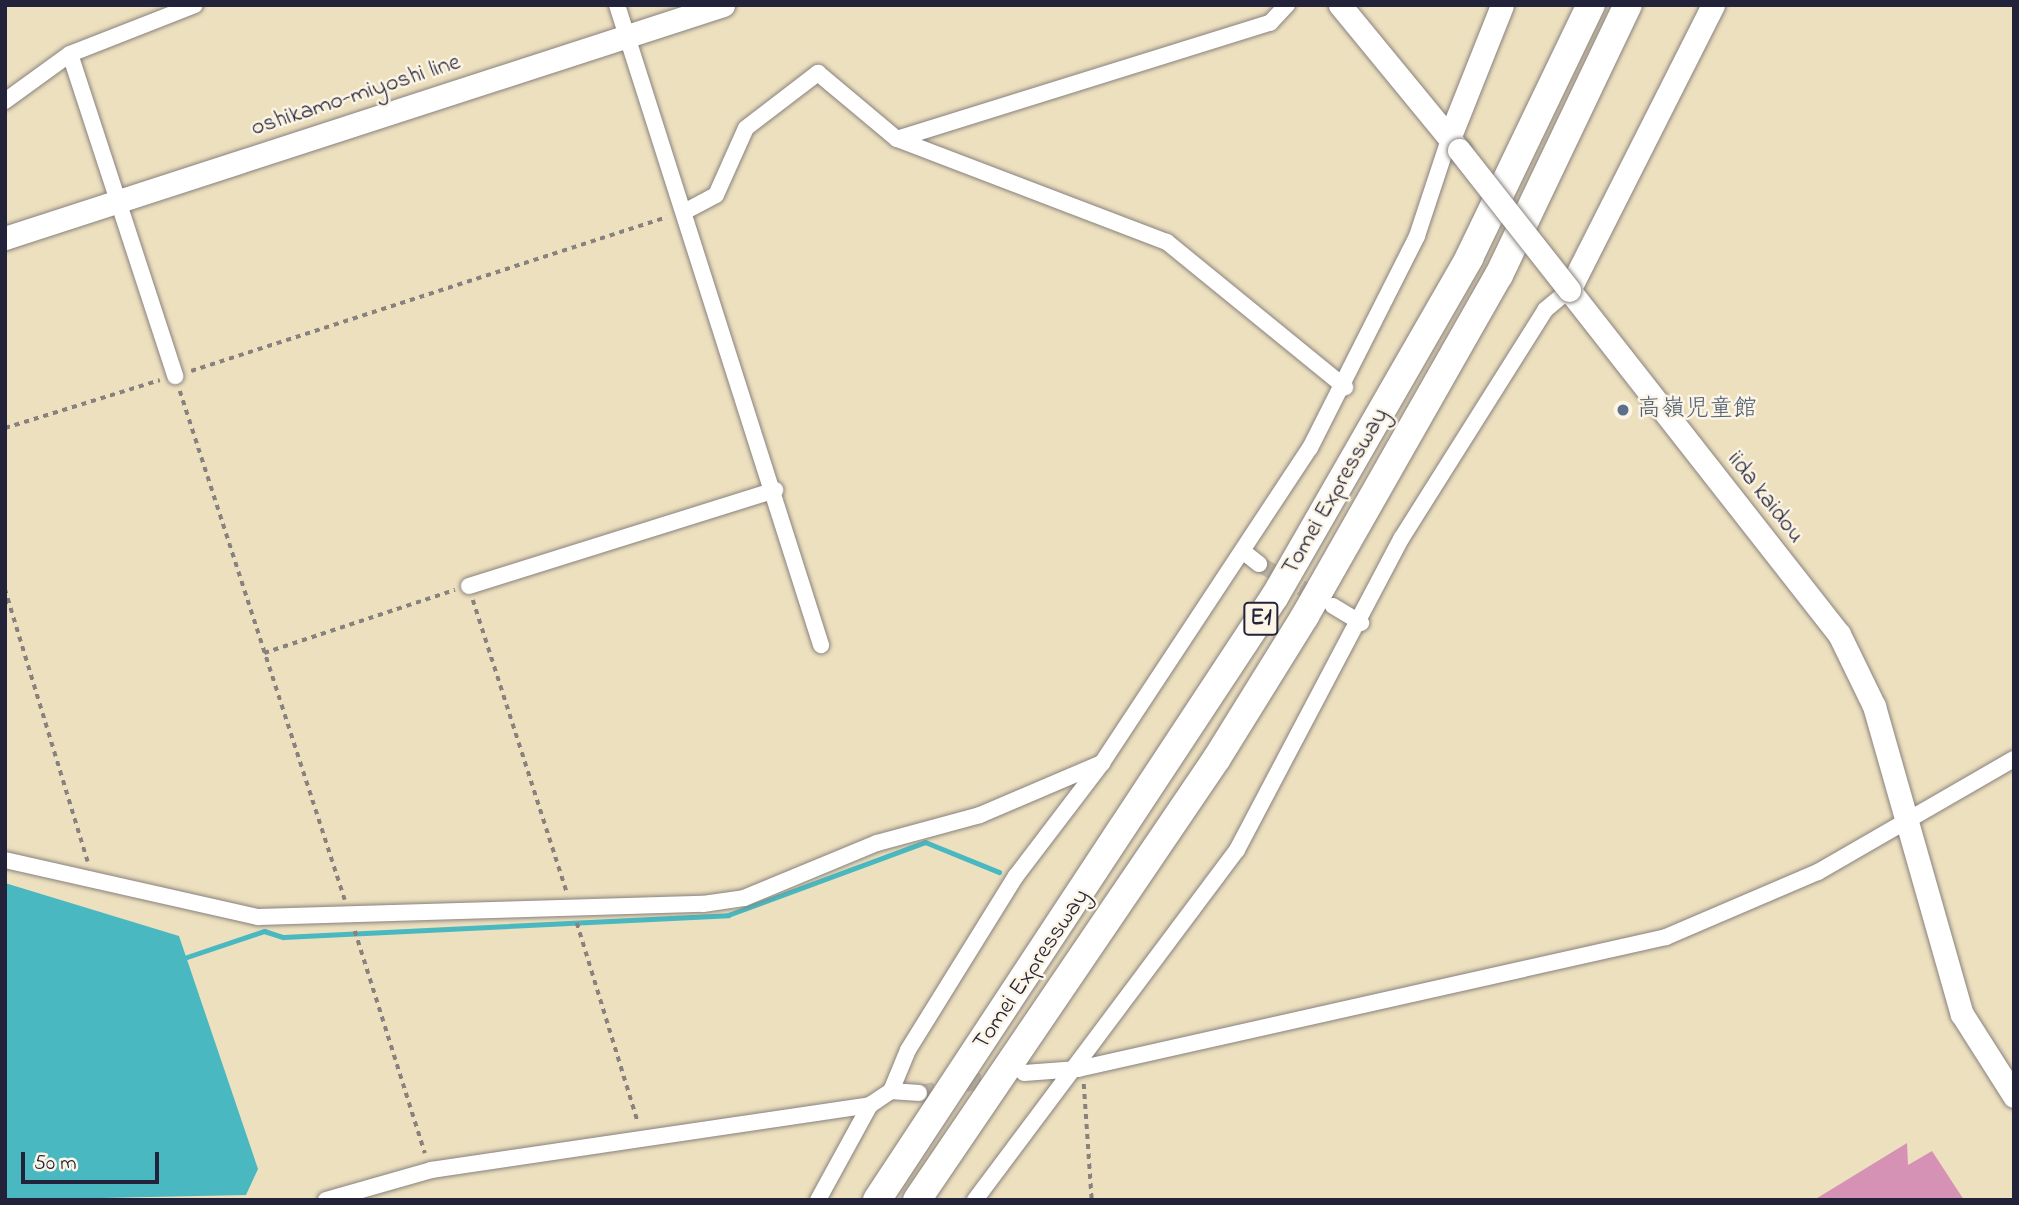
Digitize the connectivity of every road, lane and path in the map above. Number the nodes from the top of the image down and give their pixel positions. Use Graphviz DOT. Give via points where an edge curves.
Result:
graph roads {
  1 [pos="195,5"];
  2 [pos="617,5"];
  3 [pos="723,5"];
  4 [pos="1287,5"];
  5 [pos="1340,5"];
  6 [pos="1502,5"];
  7 [pos="1591,5"];
  8 [pos="1628,5"];
  9 [pos="1713,5"];
  10 [pos="626,36"];
  11 [pos="70,54"];
  12 [pos="5,100"];
  13 [pos="897,139"];
  14 [pos="1455,143"];
  15 [pos="119,200"];
  16 [pos="684,212"];
  17 [pos="5,238"];
  18 [pos="1569,290"];
  19 [pos="175,376"];
  20 [pos="1345,387"];
  21 [pos="5,428"];
  22 [pos="775,490"];
  23 [pos="1245,553"];
  24 [pos="1259,564"];
  25 [pos="469,586"];
  26 [pos="5,589"];
  27 [pos="1334,606"];
  28 [pos="1361,623"];
  29 [pos="821,645"];
  30 [pos="264,653"];
  31 [pos="2014,759"];
  32 [pos="1102,763"];
  33 [pos="1907,823"];
  34 [pos="5,860"];
  35 [pos="93,878"];
  36 [pos="572,908"];
  37 [pos="350,916"];
  38 [pos="1078,1069"];
  39 [pos="1024,1073"];
  40 [pos="891,1091"];
  41 [pos="919,1093"];
  42 [pos="2014,1096"];
  43 [pos="870,1105"];
  44 [pos="644,1142"];
  45 [pos="430,1170"];
  46 [pos="326,1200"];
  47 [pos="818,1200"];
  48 [pos="877,1200"];
  49 [pos="917,1200"];
  50 [pos="975,1200"];
  51 [pos="1092,1200"];
  1 -- 11 [label="street"];
  2 -- 10 [label="street"];
  3 -- 10 [label="main road, oshikamo-miyoshi line"];
  4 -- 13 [label="street" via="1270,23"];
  5 -- 14 [label="main road, iida kaidou"];
  6 -- 14 [label="main road"];
  7 -- 48 [label="highway, Tomei Expressway / E1" via="1469,258 1275,596"];
  8 -- 49 [label="highway, Tomei Expressway / E1" via="1499,275 1305,616 1217,758"];
  9 -- 18 [label="main road"];
  10 -- 15 [label="main road, oshikamo-miyoshi line"];
  10 -- 16 [label="street"];
  11 -- 12 [label="street"];
  11 -- 15 [label="street"];
  13 -- 16 [label="street" via="818,73 746,128 716,195"];
  13 -- 20 [label="street" via="1167,242"];
  14 -- 18 [label="main road, iida kaidou, bridge"];
  14 -- 20 [label="street" via="1417,236"];
  15 -- 17 [label="main road, oshikamo-miyoshi line"];
  15 -- 19 [label="street"];
  16 -- 19 [label="path"];
  16 -- 22 [label="street"];
  18 -- 28 [label="street" via="1545,310 1401,539"];
  18 -- 33 [label="main road, iida kaidou" via="1839,634 1874,706"];
  19 -- 21 [label="path"];
  19 -- 30 [label="path"];
  20 -- 23 [label="street"];
  22 -- 25 [label="street"];
  22 -- 29 [label="street"];
  23 -- 24 [label="street"];
  23 -- 32 [label="street"];
  25 -- 30 [label="path"];
  25 -- 36 [label="path"];
  26 -- 35 [label="path"];
  27 -- 28 [label="street"];
  28 -- 38 [label="street" via="1237,850"];
  30 -- 37 [label="path"];
  31 -- 33 [label="street"];
  32 -- 36 [label="street" via="980,815 877,842 744,898"];
  32 -- 40 [label="street" via="1016,876 908,1049"];
  33 -- 38 [label="street" via="1806,878 1666,937"];
  33 -- 42 [label="main road, iida kaidou" via="1962,1014"];
  34 -- 35 [label="street"];
  35 -- 37 [label="street" via="258,917"];
  36 -- 37 [label="street"];
  36 -- 44 [label="path"];
  37 -- 45 [label="path"];
  38 -- 39 [label="street"];
  38 -- 50 [label="street"];
  38 -- 51 [label="path" via="1085,1084 1083,1142"];
  40 -- 41 [label="street"];
  40 -- 43 [label="street"];
  43 -- 44 [label="street"];
  43 -- 47 [label="street"];
  44 -- 45 [label="street"];
  45 -- 46 [label="street"];
}
